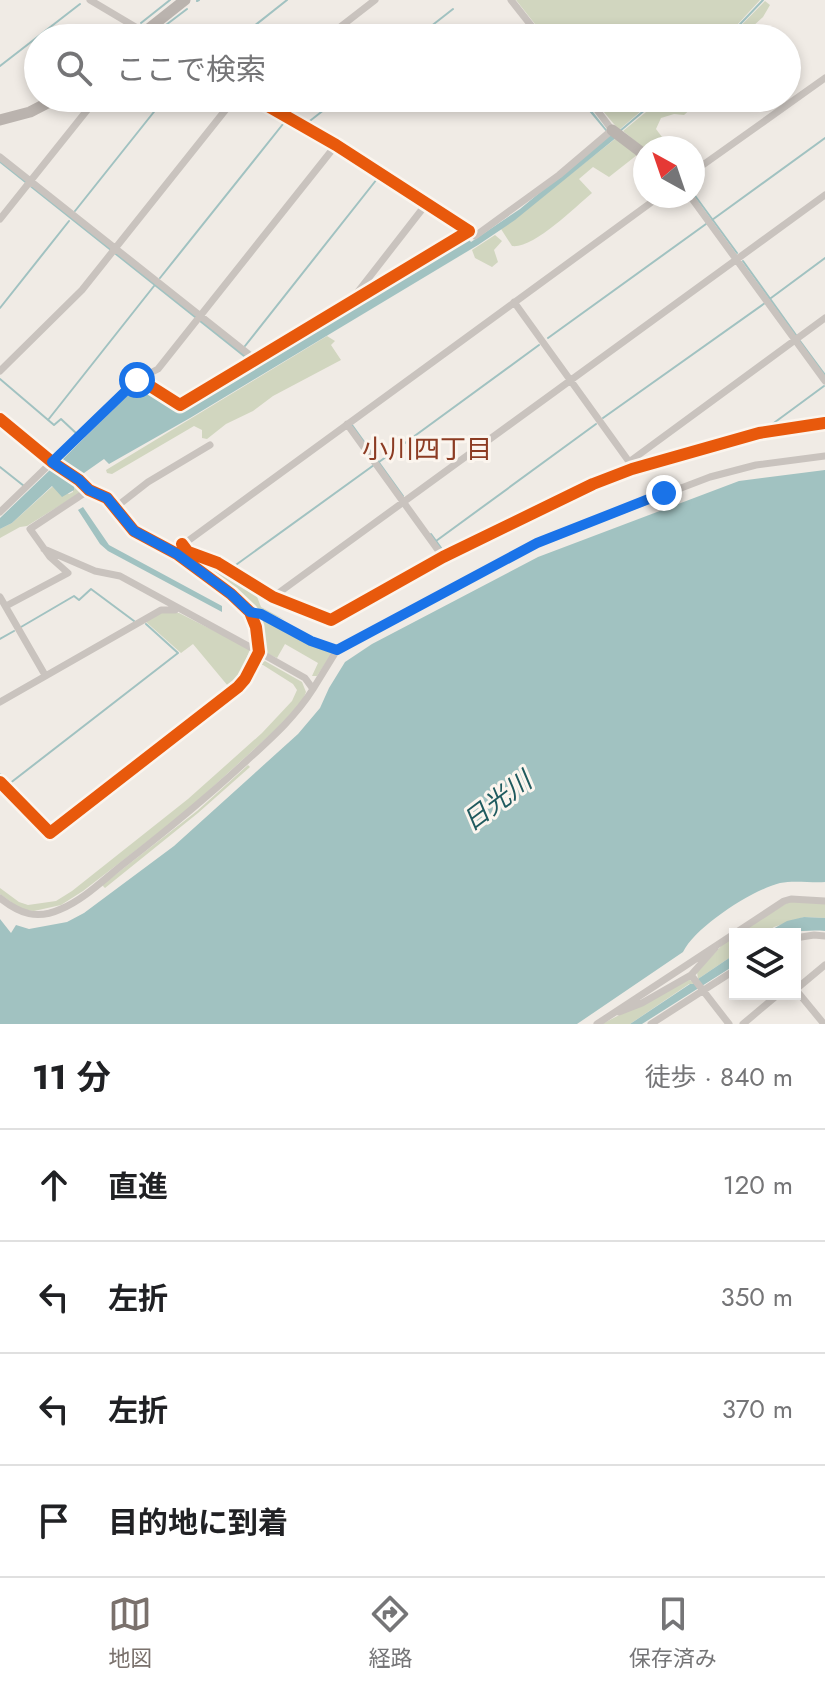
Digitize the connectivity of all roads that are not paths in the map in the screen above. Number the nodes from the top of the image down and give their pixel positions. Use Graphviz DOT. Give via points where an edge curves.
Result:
graph roads {
  1 [pos="90,0"];
  2 [pos="185,0"];
  3 [pos="375,0"];
  4 [pos="511,0"];
  5 [pos="127,24"];
  6 [pos="158,24"];
  7 [pos="344,24"];
  8 [pos="530,24"];
  9 [pos="825,78"];
  10 [pos="801,95"];
  11 [pos="30,112"];
  12 [pos="86,112"];
  13 [pos="224,112"];
  14 [pos="276,112"];
  15 [pos="598,112"];
  16 [pos="777,112"];
  17 [pos="0,120"];
  18 [pos="612,133"];
  19 [pos="633,147"];
  20 [pos="334,148"];
  21 [pos="0,157"];
  22 [pos="705,163"];
  23 [pos="28,183"];
  24 [pos="825,195"];
  25 [pos="425,205"];
  26 [pos="643,208"];
  27 [pos="699,208"];
  28 [pos="0,219"];
  29 [pos="466,233"];
  30 [pos="113,250"];
  31 [pos="737,259"];
  32 [pos="514,302"];
  33 [pos="349,304"];
  34 [pos="825,318"];
  35 [pos="198,319"];
  36 [pos="795,340"];
  37 [pos="253,362"];
  38 [pos="0,371"];
  39 [pos="139,379"];
  40 [pos="571,380"];
  41 [pos="825,381"];
  42 [pos="0,419"];
  43 [pos="825,423"];
  44 [pos="347,424"];
  45 [pos="210,445"];
  46 [pos="825,456"];
  47 [pos="52,462"];
  48 [pos="631,465"];
  49 [pos="89,490"];
  50 [pos="403,501"];
  51 [pos="116,507"];
  52 [pos="0,512"];
  53 [pos="182,544"];
  54 [pos="44,549"];
  55 [pos="177,554"];
  56 [pos="443,557"];
  57 [pos="0,597"];
  58 [pos="273,597"];
  59 [pos="6,606"];
  60 [pos="181,611"];
  61 [pos="250,612"];
  62 [pos="337,650"];
  63 [pos="259,652"];
  64 [pos="45,675"];
  65 [pos="313,689"];
  66 [pos="0,702"];
  67 [pos="0,782"];
  68 [pos="0,898"];
  69 [pos="825,901"];
  70 [pos="825,936"];
  71 [pos="801,937"];
  72 [pos="722,940"];
  73 [pos="825,965"];
  74 [pos="729,974"];
  75 [pos="693,977"];
  76 [pos="801,985"];
  77 [pos="703,990"];
  78 [pos="801,997"];
  79 [pos="771,1000"];
  80 [pos="612,1014"];
  81 [pos="597,1024"];
  82 [pos="651,1024"];
  83 [pos="729,1024"];
  84 [pos="743,1024"];
  85 [pos="824,1024"];
  1 -- 5 [label="street"];
  2 -- 6 [label="street"];
  3 -- 7 [label="street"];
  4 -- 8 [label="street"];
  9 -- 10 [label="street"];
  11 -- 17 [label="street"];
  12 -- 23 [label="street"];
  13 -- 30 [label="street"];
  14 -- 20 [label="street"];
  15 -- 18 [label="street"];
  16 -- 22 [label="street"];
  18 -- 19 [label="street"];
  18 -- 29 [label="street" via="497,222 475,236"];
  20 -- 25 [label="street"];
  20 -- 35 [label="street"];
  21 -- 23 [label="street"];
  23 -- 28 [label="street"];
  23 -- 30 [label="street"];
  24 -- 31 [label="street"];
  25 -- 29 [label="street"];
  25 -- 33 [label="street"];
  26 -- 32 [label="street"];
  27 -- 31 [label="street"];
  29 -- 33 [label="street"];
  30 -- 35 [label="street"];
  30 -- 38 [label="street" via="82,290"];
  31 -- 36 [label="street"];
  31 -- 40 [label="street"];
  32 -- 40 [label="street"];
  32 -- 44 [label="street"];
  33 -- 37 [label="street"];
  34 -- 36 [label="street"];
  35 -- 37 [label="street"];
  35 -- 39 [label="street" via="158,369"];
  36 -- 41 [label="street"];
  36 -- 48 [label="street"];
  37 -- 39 [label="street" via="180,405"];
  39 -- 47 [label="street"];
  40 -- 48 [label="street"];
  40 -- 50 [label="street"];
  42 -- 47 [label="street"];
  43 -- 48 [label="street" via="759,433"];
  44 -- 50 [label="street"];
  44 -- 53 [label="street"];
  45 -- 51 [label="street"];
  46 -- 62 [label="street" via="710,477 537,543"];
  47 -- 49 [label="street"];
  47 -- 52 [label="street"];
  48 -- 56 [label="street"];
  49 -- 51 [label="street"];
  49 -- 54 [label="street" via="30,529"];
  50 -- 56 [label="street"];
  50 -- 58 [label="street"];
  51 -- 55 [label="street" via="134,531"];
  53 -- 55 [label="street"];
  53 -- 58 [label="street"];
  54 -- 59 [label="street" via="68,573"];
  54 -- 60 [label="street" via="120,576"];
  55 -- 61 [label="street"];
  56 -- 58 [label="street" via="331,620"];
  57 -- 59 [label="street"];
  59 -- 64 [label="street"];
  60 -- 63 [label="street"];
  60 -- 64 [label="street" via="161,610"];
  61 -- 62 [label="street"];
  61 -- 63 [label="street"];
  62 -- 65 [label="street"];
  63 -- 65 [label="street" via="305,678"];
  63 -- 67 [label="street" via="238,687 50,833"];
  64 -- 66 [label="street"];
  65 -- 68 [label="street" via="277,733 186,816 82,896 62,909 36,915 22,914"];
  69 -- 72 [label="street" via="791,899"];
  70 -- 71 [label="street"];
  72 -- 75 [label="street"];
  72 -- 80 [label="street"];
  73 -- 76 [label="street"];
  74 -- 77 [label="street"];
  75 -- 77 [label="street"];
  75 -- 80 [label="street"];
  77 -- 82 [label="street"];
  77 -- 83 [label="street"];
  78 -- 85 [label="street"];
  79 -- 84 [label="street"];
  80 -- 81 [label="street"];
}
